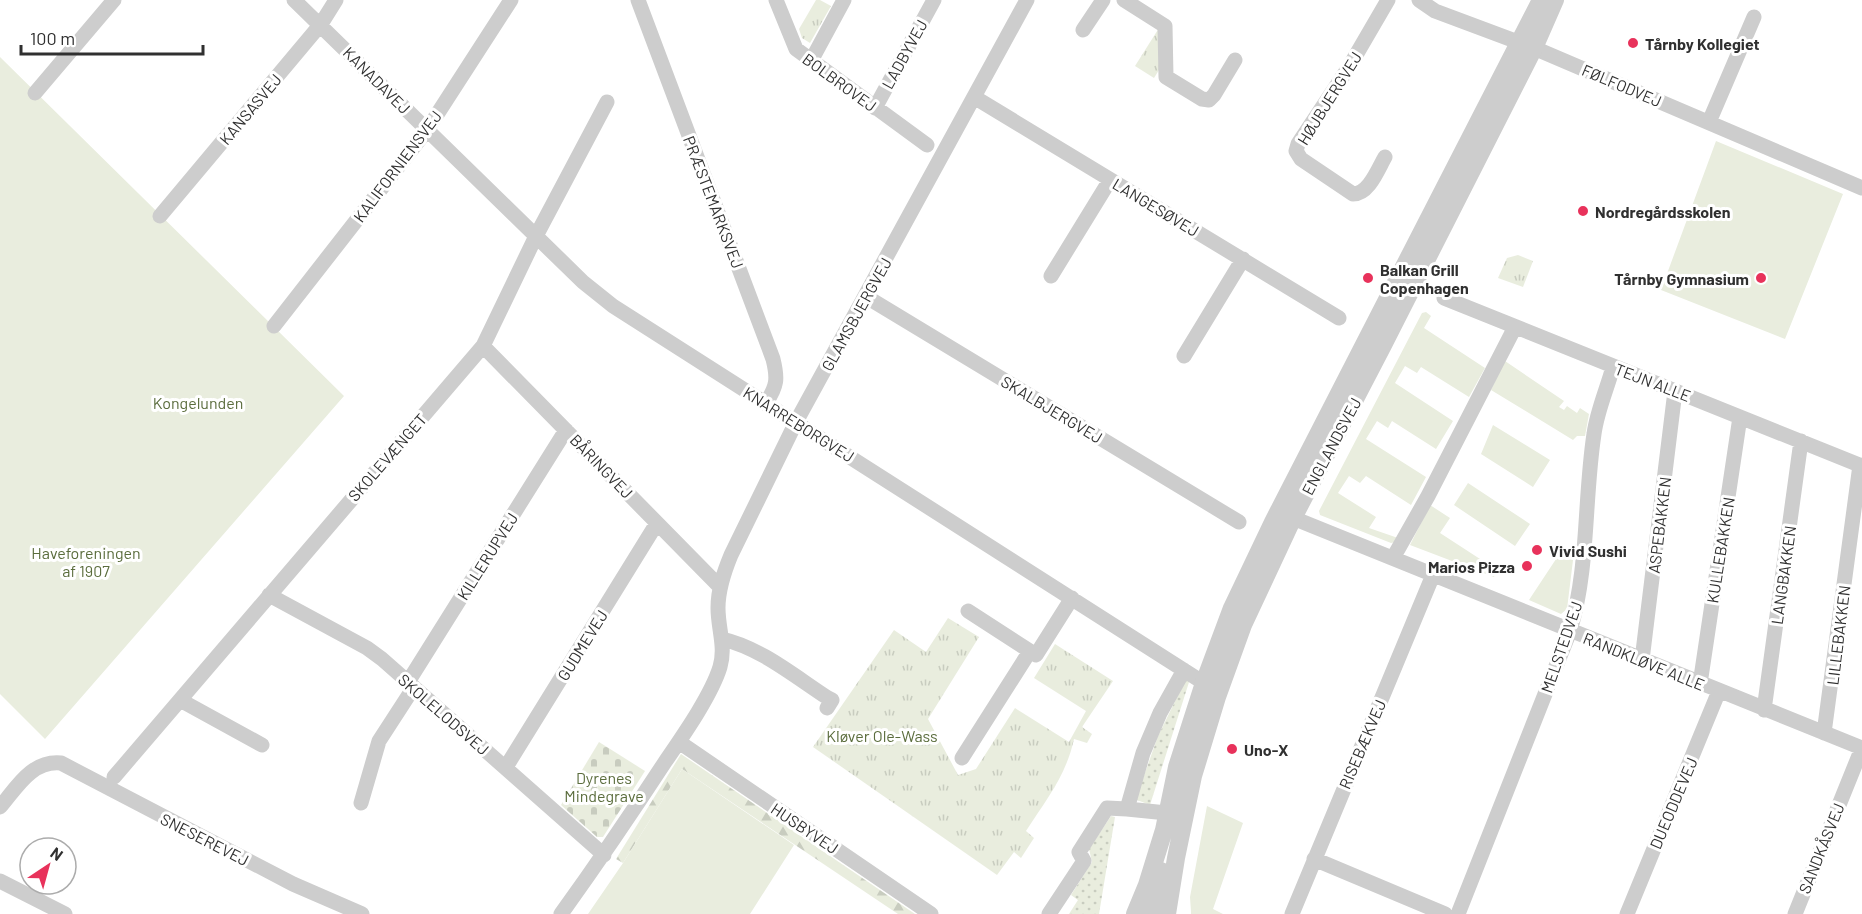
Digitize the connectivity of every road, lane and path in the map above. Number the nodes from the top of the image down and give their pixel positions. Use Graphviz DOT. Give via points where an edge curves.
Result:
graph roads {
  1 [pos="114,0"];
  2 [pos="294,0"];
  3 [pos="336,0"];
  4 [pos="511,0"];
  5 [pos="638,0"];
  6 [pos="776,0"];
  7 [pos="844,0"];
  8 [pos="934,0"];
  9 [pos="1027,0"];
  10 [pos="1103,0"];
  11 [pos="1124,0"];
  12 [pos="1388,0"];
  13 [pos="1419,0"];
  14 [pos="1542,0"];
  15 [pos="1555,0"];
  16 [pos="1754,17"];
  17 [pos="321,24"];
  18 [pos="1083,30"];
  19 [pos="1527,45"];
  20 [pos="1235,60"];
  21 [pos="811,61"];
  22 [pos="35,93"];
  23 [pos="974,97"];
  24 [pos="607,102"];
  25 [pos="875,108"];
  26 [pos="1709,122"];
  27 [pos="427,130"];
  28 [pos="927,145"];
  29 [pos="1385,157"];
  30 [pos="1110,180"];
  31 [pos="1862,188"];
  32 [pos="160,216"];
  33 [pos="536,236"];
  34 [pos="1243,259"];
  35 [pos="1051,276"];
  36 [pos="865,296"];
  37 [pos="1444,298"];
  38 [pos="1339,318"];
  39 [pos="274,326"];
  40 [pos="1515,327"];
  41 [pos="483,346"];
  42 [pos="1184,356"];
  43 [pos="1613,367"];
  44 [pos="1675,391"];
  45 [pos="766,403"];
  46 [pos="1740,417"];
  47 [pos="796,422"];
  48 [pos="566,430"];
  49 [pos="1801,441"];
  50 [pos="1861,466"];
  51 [pos="1293,518"];
  52 [pos="1239,522"];
  53 [pos="657,523"];
  54 [pos="1393,558"];
  55 [pos="1433,575"];
  56 [pos="720,587"];
  57 [pos="269,595"];
  58 [pos="1072,598"];
  59 [pos="968,611"];
  60 [pos="1570,631"];
  61 [pos="722,639"];
  62 [pos="1030,651"];
  63 [pos="1642,660"];
  64 [pos="1184,669"];
  65 [pos="1204,683"];
  66 [pos="411,684"];
  67 [pos="1700,684"];
  68 [pos="1719,691"];
  69 [pos="180,700"];
  70 [pos="827,708"];
  71 [pos="1764,710"];
  72 [pos="1824,733"];
  73 [pos="679,742"];
  74 [pos="262,745"];
  75 [pos="1862,748"];
  76 [pos="962,758"];
  77 [pos="506,767"];
  78 [pos="114,777"];
  79 [pos="361,803"];
  80 [pos="0,807"];
  81 [pos="1126,809"];
  82 [pos="1166,822"];
  83 [pos="604,855"];
  84 [pos="1314,859"];
  85 [pos="0,881"];
  86 [pos="1170,909"];
  87 [pos="64,914"];
  88 [pos="362,914"];
  89 [pos="561,914"];
  90 [pos="931,914"];
  91 [pos="1049,914"];
  92 [pos="1135,914"];
  93 [pos="1152,914"];
  94 [pos="1292,914"];
  95 [pos="1445,914"];
  96 [pos="1458,914"];
  97 [pos="1627,914"];
  98 [pos="1794,914"];
  1 -- 22 [label="street"];
  2 -- 17 [label="street, KANADAVEJ"];
  3 -- 17 [label="street, KANSASVEJ"];
  4 -- 27 [label="street, KALIFORNIENSVEJ"];
  5 -- 45 [label="street, PRÆSTEMARKSVEJ" via="773,359 777,375"];
  6 -- 21 [label="street, BOLBROVEJ" via="796,49"];
  7 -- 21 [label="street"];
  8 -- 25 [label="street, LADBYVEJ"];
  9 -- 23 [label="street, GLAMSBJERGVEJ"];
  10 -- 18 [label="street"];
  11 -- 20 [label="street" via="1165,26 1166,77 1202,99 1209,100 1215,94"];
  12 -- 29 [label="street, HØJBJERGVEJ" via="1296,151 1301,159 1353,194 1365,191"];
  13 -- 19 [label="street, FØLFODVEJ" via="1435,11"];
  14 -- 19 [label="street, ENGLANDSVEJ"];
  15 -- 19 [label="street, ENGLANDSVEJ"];
  16 -- 26 [label="street"];
  17 -- 27 [label="street, KANADAVEJ"];
  17 -- 32 [label="street, KANSASVEJ"];
  19 -- 26 [label="street, FØLFODVEJ"];
  19 -- 51 [label="street, ENGLANDSVEJ"];
  19 -- 65 [label="street, ENGLANDSVEJ" via="1273,522 1232,608"];
  21 -- 25 [label="street, BOLBROVEJ"];
  23 -- 30 [label="street, LANGESØVEJ"];
  23 -- 36 [label="street, GLAMSBJERGVEJ"];
  24 -- 33 [label="street, SKOLEVÆNGET"];
  25 -- 28 [label="street, BOLBROVEJ"];
  26 -- 31 [label="street, FØLFODVEJ"];
  27 -- 33 [label="street, KANADAVEJ"];
  27 -- 39 [label="street, KALIFORNIENSVEJ"];
  30 -- 34 [label="street, LANGESØVEJ"];
  30 -- 35 [label="street"];
  33 -- 41 [label="street, SKOLEVÆNGET"];
  33 -- 45 [label="street, KNARREBORGVEJ" via="613,306"];
  34 -- 38 [label="street, LANGESØVEJ"];
  34 -- 42 [label="street"];
  36 -- 47 [label="street, GLAMSBJERGVEJ"];
  36 -- 52 [label="street, SKALBJERGVEJ"];
  37 -- 40 [label="street, TEJN ALLE"];
  40 -- 43 [label="street, TEJN ALLE"];
  40 -- 54 [label="street"];
  41 -- 48 [label="street, BÅRINGVEJ"];
  41 -- 57 [label="street, SKOLEVÆNGET"];
  43 -- 44 [label="street, TEJN ALLE"];
  43 -- 60 [label="street, MELSTEDVEJ" via="1594,431 1582,574"];
  44 -- 46 [label="street, TEJN ALLE"];
  44 -- 63 [label="street, ASPEBAKKEN"];
  45 -- 47 [label="street, KNARREBORGVEJ"];
  46 -- 49 [label="street, TEJN ALLE"];
  46 -- 67 [label="street, KULLEBAKKEN"];
  47 -- 56 [label="street, GLAMSBJERGVEJ" via="731,555"];
  47 -- 58 [label="street, KNARREBORGVEJ"];
  48 -- 53 [label="street, BÅRINGVEJ"];
  48 -- 66 [label="street, KILLERUPVEJ"];
  49 -- 50 [label="street, TEJN ALLE"];
  49 -- 71 [label="street, LANGBAKKEN"];
  50 -- 72 [label="street, LILLEBAKKEN"];
  51 -- 54 [label="street, RANDKLØVE ALLE"];
  51 -- 86 [label="street, ENGLANDSVEJ" via="1243,625 1217,696 1193,776"];
  53 -- 56 [label="street, BÅRINGVEJ"];
  53 -- 77 [label="street, GUDMEVEJ"];
  54 -- 55 [label="street, RANDKLØVE ALLE"];
  55 -- 60 [label="street, RANDKLØVE ALLE"];
  55 -- 84 [label="street, RISEBÆKVEJ"];
  56 -- 61 [label="street, GLAMSBJERGVEJ"];
  57 -- 66 [label="street, SKOLELODSVEJ" via="367,648"];
  57 -- 69 [label="street, SKOLEVÆNGET"];
  58 -- 62 [label="street" via="1036,655"];
  58 -- 64 [label="street, KNARREBORGVEJ"];
  59 -- 62 [label="street"];
  60 -- 63 [label="street, RANDKLØVE ALLE"];
  60 -- 96 [label="street, MELSTEDVEJ"];
  61 -- 70 [label="street" via="755,650 832,700"];
  61 -- 73 [label="street, GLAMSBJERGVEJ" via="714,682"];
  62 -- 76 [label="street"];
  63 -- 67 [label="street, RANDKLØVE ALLE"];
  64 -- 65 [label="street, KNARREBORGVEJ"];
  64 -- 81 [label="street" via="1143,753"];
  65 -- 82 [label="street, ENGLANDSVEJ" via="1177,767"];
  66 -- 77 [label="street, SKOLELODSVEJ"];
  66 -- 79 [label="street, KILLERUPVEJ" via="379,741"];
  67 -- 68 [label="street, RANDKLØVE ALLE"];
  68 -- 71 [label="street, RANDKLØVE ALLE"];
  68 -- 97 [label="street, DUEODDEVEJ"];
  69 -- 74 [label="street"];
  69 -- 78 [label="street, SKOLEVÆNGET"];
  71 -- 72 [label="street, RANDKLØVE ALLE"];
  72 -- 75 [label="street, RANDKLØVE ALLE"];
  73 -- 83 [label="street, GLAMSBJERGVEJ"];
  73 -- 90 [label="street, HUSBYVEJ"];
  75 -- 98 [label="street, SANDKÅSVEJ"];
  77 -- 83 [label="street, SKOLELODSVEJ"];
  80 -- 88 [label="street, SNESEREVEJ" via="32,770 50,762 61,763 292,884"];
  81 -- 82 [label="street"];
  81 -- 91 [label="street" via="1107,808 1079,852 1084,861"];
  82 -- 92 [label="street, ENGLANDSVEJ"];
  82 -- 93 [label="street, ENGLANDSVEJ" via="1166,847"];
  83 -- 89 [label="street, GLAMSBJERGVEJ"];
  84 -- 94 [label="street, RISEBÆKVEJ"];
  84 -- 95 [label="street"];
  85 -- 87 [label="street"];
}
